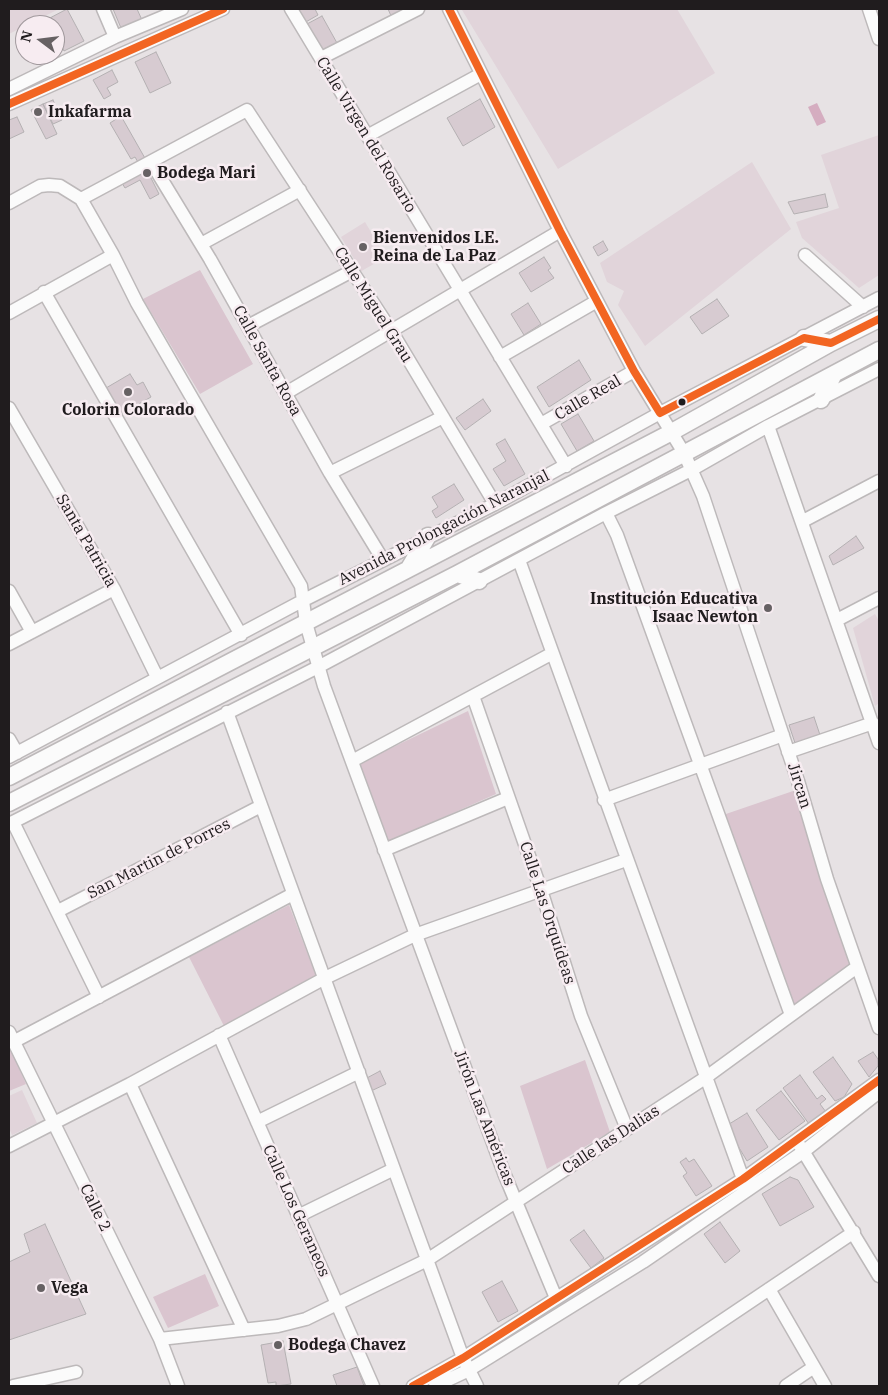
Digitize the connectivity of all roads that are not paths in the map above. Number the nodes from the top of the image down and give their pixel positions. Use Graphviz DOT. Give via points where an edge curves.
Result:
graph roads {
  1 [pos="104,9"];
  2 [pos="182,9"];
  3 [pos="223,9"];
  4 [pos="290,9"];
  5 [pos="418,9"];
  6 [pos="449,9"];
  7 [pos="869,9"];
  8 [pos="115,37"];
  9 [pos="879,39"];
  10 [pos="320,58"];
  11 [pos="481,74"];
  12 [pos="9,89"];
  13 [pos="9,104"];
  14 [pos="368,136"];
  15 [pos="151,162"];
  16 [pos="300,190"];
  17 [pos="81,199"];
  18 [pos="9,203"];
  19 [pos="560,232"];
  20 [pos="201,244"];
  21 [pos="113,255"];
  22 [pos="805,255"];
  23 [pos="352,271"];
  24 [pos="460,290"];
  25 [pos="44,292"];
  26 [pos="879,298"];
  27 [pos="597,301"];
  28 [pos="863,307"];
  29 [pos="9,314"];
  30 [pos="879,319"];
  31 [pos="248,326"];
  32 [pos="392,332"];
  33 [pos="804,338"];
  34 [pos="831,343"];
  35 [pos="879,350"];
  36 [pos="500,357"];
  37 [pos="879,370"];
  38 [pos="634,371"];
  39 [pos="834,374"];
  40 [pos="286,393"];
  41 [pos="821,400"];
  42 [pos="9,408"];
  43 [pos="660,413"];
  44 [pos="443,417"];
  45 [pos="541,424"];
  46 [pos="768,426"];
  47 [pos="670,433"];
  48 [pos="684,453"];
  49 [pos="566,466"];
  50 [pos="692,470"];
  51 [pos="330,473"];
  52 [pos="879,481"];
  53 [pos="495,504"];
  54 [pos="606,513"];
  55 [pos="803,521"];
  56 [pos="428,536"];
  57 [pos="383,560"];
  58 [pos="519,560"];
  59 [pos="409,569"];
  60 [pos="457,574"];
  61 [pos="480,581"];
  62 [pos="114,589"];
  63 [pos="9,591"];
  64 [pos="879,598"];
  65 [pos="304,600"];
  66 [pos="837,620"];
  67 [pos="306,622"];
  68 [pos="32,632"];
  69 [pos="241,635"];
  70 [pos="9,644"];
  71 [pos="314,647"];
  72 [pos="551,654"];
  73 [pos="318,667"];
  74 [pos="157,677"];
  75 [pos="473,696"];
  76 [pos="227,712"];
  77 [pos="874,718"];
  78 [pos="783,735"];
  79 [pos="9,739"];
  80 [pos="879,743"];
  81 [pos="788,752"];
  82 [pos="13,755"];
  83 [pos="352,761"];
  84 [pos="700,765"];
  85 [pos="9,777"];
  86 [pos="508,798"];
  87 [pos="604,800"];
  88 [pos="9,803"];
  89 [pos="261,806"];
  90 [pos="11,823"];
  91 [pos="384,850"];
  92 [pos="626,860"];
  93 [pos="541,890"];
  94 [pos="293,894"];
  95 [pos="58,911"];
  96 [pos="415,935"];
  97 [pos="857,968"];
  98 [pos="326,978"];
  99 [pos="99,997"];
  100 [pos="791,1016"];
  101 [pos="879,1028"];
  102 [pos="219,1035"];
  103 [pos="11,1037"];
  104 [pos="359,1072"];
  105 [pos="705,1078"];
  106 [pos="879,1080"];
  107 [pos="130,1084"];
  108 [pos="879,1092"];
  109 [pos="257,1122"];
  110 [pos="54,1123"];
  111 [pos="627,1129"];
  112 [pos="795,1139"];
  113 [pos="9,1146"];
  114 [pos="803,1152"];
  115 [pos="394,1169"];
  116 [pos="742,1179"];
  117 [pos="516,1202"];
  118 [pos="298,1216"];
  119 [pos="854,1232"];
  120 [pos="427,1260"];
  121 [pos="879,1276"];
  122 [pos="769,1289"];
  123 [pos="556,1298"];
  124 [pos="337,1304"];
  125 [pos="244,1330"];
  126 [pos="160,1339"];
  127 [pos="466,1364"];
  128 [pos="814,1367"];
  129 [pos="76,1372"];
  130 [pos="13,1386"];
  131 [pos="178,1386"];
  132 [pos="373,1386"];
  133 [pos="413,1386"];
  134 [pos="435,1386"];
  135 [pos="477,1386"];
  136 [pos="625,1386"];
  137 [pos="786,1386"];
  138 [pos="825,1386"];
  1 -- 8 [label="street"];
  2 -- 8 [label="street"];
  3 -- 13 [label="street"];
  4 -- 10 [label="street, Calle Virgen del Rosario"];
  5 -- 10 [label="street"];
  6 -- 11 [label="street, Jircan"];
  7 -- 9 [label="street"];
  8 -- 12 [label="street"];
  10 -- 14 [label="street, Calle Virgen del Rosario"];
  11 -- 14 [label="street"];
  11 -- 19 [label="street, Jircan"];
  14 -- 24 [label="street, Calle Virgen del Rosario"];
  15 -- 16 [label="street, Calle Miguel Grau" via="247,110"];
  15 -- 17 [label="street"];
  15 -- 20 [label="street, Calle Santa Rosa"];
  16 -- 20 [label="street"];
  16 -- 23 [label="street, Calle Miguel Grau"];
  17 -- 18 [label="street" via="60,186 49,185 40,186"];
  17 -- 21 [label="street, Jirón Las Américas"];
  19 -- 24 [label="street"];
  19 -- 27 [label="street, Jircan"];
  20 -- 31 [label="street, Calle Santa Rosa"];
  21 -- 25 [label="street"];
  21 -- 65 [label="street, Jirón Las Américas" via="137,303 301,586"];
  22 -- 28 [label="street"];
  23 -- 31 [label="street"];
  23 -- 32 [label="street, Calle Miguel Grau"];
  24 -- 32 [label="street"];
  24 -- 36 [label="street, Calle Virgen del Rosario"];
  25 -- 29 [label="street"];
  25 -- 69 [label="street"];
  26 -- 28 [label="street, Avenida Prolongación Naranjal"];
  27 -- 36 [label="street"];
  27 -- 38 [label="street, Jircan"];
  28 -- 33 [label="street, Avenida Prolongación Naranjal"];
  30 -- 34 [label="main road, Avenida Prolongación Naranjal"];
  31 -- 40 [label="street, Calle Santa Rosa"];
  32 -- 40 [label="street"];
  32 -- 44 [label="street, Calle Miguel Grau"];
  33 -- 34 [label="main road"];
  33 -- 43 [label="street, Avenida Prolongación Naranjal"];
  34 -- 47 [label="main road, Avenida Prolongación Naranjal"];
  35 -- 39 [label="main road"];
  36 -- 45 [label="street, Calle Virgen del Rosario"];
  37 -- 41 [label="street"];
  38 -- 43 [label="street, Jircan"];
  38 -- 45 [label="street, Calle Real"];
  39 -- 41 [label="main road"];
  39 -- 48 [label="main road"];
  40 -- 51 [label="street, Calle Santa Rosa"];
  41 -- 46 [label="street"];
  42 -- 62 [label="street, Santa Patricia"];
  43 -- 47 [label="street, Jircan"];
  43 -- 49 [label="street, Avenida Prolongación Naranjal"];
  44 -- 51 [label="street"];
  44 -- 53 [label="street, Calle Miguel Grau"];
  45 -- 49 [label="street, Calle Virgen del Rosario"];
  46 -- 50 [label="street"];
  46 -- 55 [label="street"];
  47 -- 48 [label="street, Jircan"];
  47 -- 59 [label="main road, Avenida Prolongación Naranjal"];
  48 -- 50 [label="street, Jircan"];
  48 -- 60 [label="main road"];
  49 -- 53 [label="street, Avenida Prolongación Naranjal"];
  50 -- 54 [label="street"];
  50 -- 78 [label="street, Jircan"];
  51 -- 57 [label="street, Calle Santa Rosa"];
  52 -- 55 [label="street"];
  53 -- 56 [label="street, Avenida Prolongación Naranjal"];
  54 -- 58 [label="street"];
  54 -- 84 [label="street" via="617,535"];
  55 -- 66 [label="street"];
  56 -- 57 [label="street, Avenida Prolongación Naranjal"];
  56 -- 59 [label="main road"];
  57 -- 65 [label="street, Avenida Prolongación Naranjal"];
  58 -- 61 [label="street"];
  58 -- 72 [label="street"];
  59 -- 67 [label="main road, Avenida Prolongación Naranjal"];
  60 -- 61 [label="main road"];
  60 -- 71 [label="main road"];
  61 -- 73 [label="street"];
  62 -- 68 [label="street"];
  62 -- 74 [label="street, Santa Patricia"];
  63 -- 68 [label="street"];
  64 -- 66 [label="street"];
  65 -- 67 [label="street, Jirón Las Américas"];
  65 -- 69 [label="street, Avenida Prolongación Naranjal"];
  66 -- 77 [label="street"];
  67 -- 71 [label="street, Jirón Las Américas"];
  67 -- 85 [label="main road, Avenida Prolongación Naranjal"];
  68 -- 70 [label="street"];
  69 -- 74 [label="street, Avenida Prolongación Naranjal"];
  71 -- 73 [label="street, Jirón Las Américas"];
  71 -- 88 [label="main road"];
  72 -- 75 [label="street"];
  72 -- 87 [label="street"];
  73 -- 76 [label="street"];
  73 -- 83 [label="street, Jirón Las Américas"];
  74 -- 82 [label="street, Avenida Prolongación Naranjal"];
  75 -- 83 [label="street"];
  75 -- 86 [label="street, Calle Las Orquídeas"];
  76 -- 89 [label="street"];
  76 -- 90 [label="street"];
  77 -- 80 [label="street"];
  77 -- 81 [label="street"];
  78 -- 81 [label="street, Jircan"];
  78 -- 84 [label="street"];
  79 -- 82 [label="street"];
  81 -- 97 [label="street, Jircan"];
  83 -- 91 [label="street, Jirón Las Américas"];
  84 -- 87 [label="street"];
  84 -- 100 [label="street"];
  86 -- 91 [label="street"];
  86 -- 93 [label="street, Calle Las Orquídeas"];
  87 -- 92 [label="street"];
  89 -- 94 [label="street"];
  89 -- 95 [label="street, San Martin de Porres"];
  90 -- 95 [label="street"];
  91 -- 96 [label="street, Jirón Las Américas"];
  92 -- 93 [label="street"];
  92 -- 105 [label="street"];
  93 -- 96 [label="street"];
  93 -- 111 [label="street, Calle Las Orquídeas" via="581,1016"];
  94 -- 98 [label="street"];
  94 -- 99 [label="street"];
  95 -- 99 [label="street"];
  96 -- 98 [label="street"];
  96 -- 117 [label="street, Jirón Las Américas"];
  97 -- 100 [label="street, Calle las Dalias"];
  97 -- 101 [label="street, Jircan"];
  98 -- 102 [label="street"];
  98 -- 104 [label="street"];
  99 -- 103 [label="street"];
  100 -- 105 [label="street, Calle las Dalias"];
  102 -- 107 [label="street"];
  102 -- 109 [label="street, Calle Los Geraneos"];
  103 -- 110 [label="street, Calle 2"];
  104 -- 109 [label="street"];
  104 -- 115 [label="street"];
  105 -- 111 [label="street, Calle las Dalias"];
  105 -- 116 [label="street"];
  106 -- 112 [label="street"];
  107 -- 110 [label="street"];
  107 -- 125 [label="street"];
  108 -- 114 [label="street"];
  109 -- 118 [label="street, Calle Los Geraneos"];
  110 -- 113 [label="street"];
  110 -- 126 [label="street, Calle 2"];
  111 -- 117 [label="street, Calle las Dalias"];
  112 -- 114 [label="street"];
  112 -- 116 [label="street"];
  114 -- 119 [label="street"];
  114 -- 127 [label="street" via="643,1262"];
  115 -- 118 [label="street"];
  115 -- 120 [label="street"];
  116 -- 123 [label="street"];
  117 -- 120 [label="street, Calle las Dalias"];
  117 -- 123 [label="street, Jirón Las Américas"];
  118 -- 124 [label="street, Calle Los Geraneos"];
  119 -- 121 [label="street"];
  119 -- 122 [label="street"];
  120 -- 124 [label="street, Calle las Dalias"];
  120 -- 127 [label="street"];
  122 -- 128 [label="street"];
  122 -- 136 [label="street"];
  123 -- 127 [label="street"];
  124 -- 125 [label="street, Calle las Dalias" via="306,1319"];
  124 -- 132 [label="street, Calle Los Geraneos"];
  125 -- 126 [label="street, Calle las Dalias"];
  126 -- 131 [label="street, Calle 2"];
  127 -- 133 [label="street"];
  127 -- 134 [label="street"];
  127 -- 135 [label="street"];
  128 -- 137 [label="street"];
  128 -- 138 [label="street"];
  129 -- 130 [label="street"];
}
